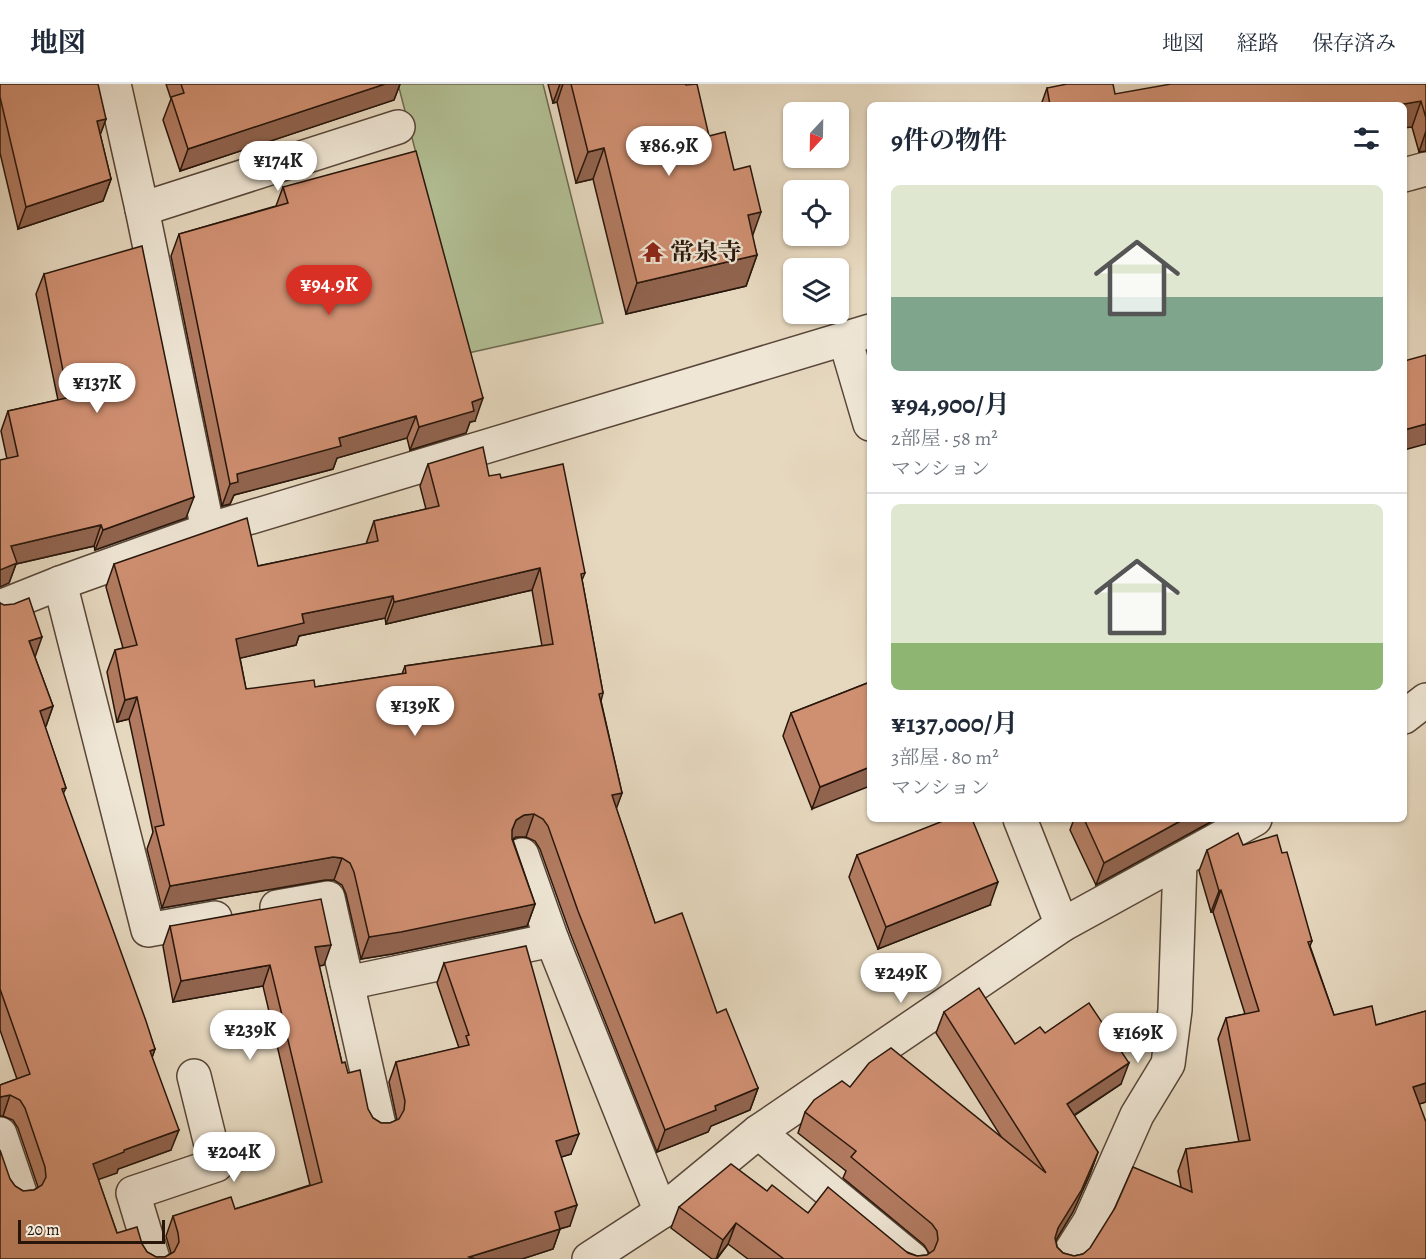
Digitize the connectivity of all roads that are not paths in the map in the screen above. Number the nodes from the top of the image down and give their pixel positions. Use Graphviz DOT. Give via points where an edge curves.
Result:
graph roads {
  1 [pos="114,84"];
  2 [pos="398,127"];
  3 [pos="1426,170"];
  4 [pos="1407,174"];
  5 [pos="142,209"];
  6 [pos="857,335"];
  7 [pos="867,403"];
  8 [pos="208,530"];
  9 [pos="60,583"];
  10 [pos="0,607"];
  11 [pos="1426,700"];
  12 [pos="1407,715"];
  13 [pos="1021,822"];
  14 [pos="1250,822"];
  15 [pos="522,855"];
  16 [pos="1180,862"];
  17 [pos="1062,925"];
  18 [pos="552,940"];
  19 [pos="347,983"];
  20 [pos="194,1076"];
  21 [pos="378,1125"];
  22 [pos="759,1132"];
  23 [pos="0,1134"];
  24 [pos="20,1193"];
  25 [pos="661,1212"];
  26 [pos="153,1259"];
  27 [pos="589,1259"];
  28 [pos="912,1259"];
  29 [pos="1066,1259"];
  1 -- 5 [label="street"];
  2 -- 5 [label="street"];
  3 -- 4 [label="street"];
  5 -- 8 [label="street"];
  6 -- 7 [label="street"];
  6 -- 8 [label="street"];
  8 -- 9 [label="street"];
  9 -- 10 [label="street"];
  9 -- 19 [label="street" via="148,930 327,898"];
  11 -- 12 [label="street"];
  13 -- 17 [label="street"];
  14 -- 16 [label="street"];
  15 -- 18 [label="street"];
  16 -- 17 [label="street"];
  16 -- 29 [label="street" via="1175,1010 1168,1064 1137,1114 1090,1221"];
  17 -- 22 [label="street"];
  18 -- 19 [label="street"];
  18 -- 25 [label="street"];
  19 -- 21 [label="street"];
  20 -- 26 [label="street" via="216,1165 133,1193"];
  22 -- 25 [label="street"];
  22 -- 28 [label="street"];
  23 -- 24 [label="street"];
  25 -- 27 [label="street"];
}
